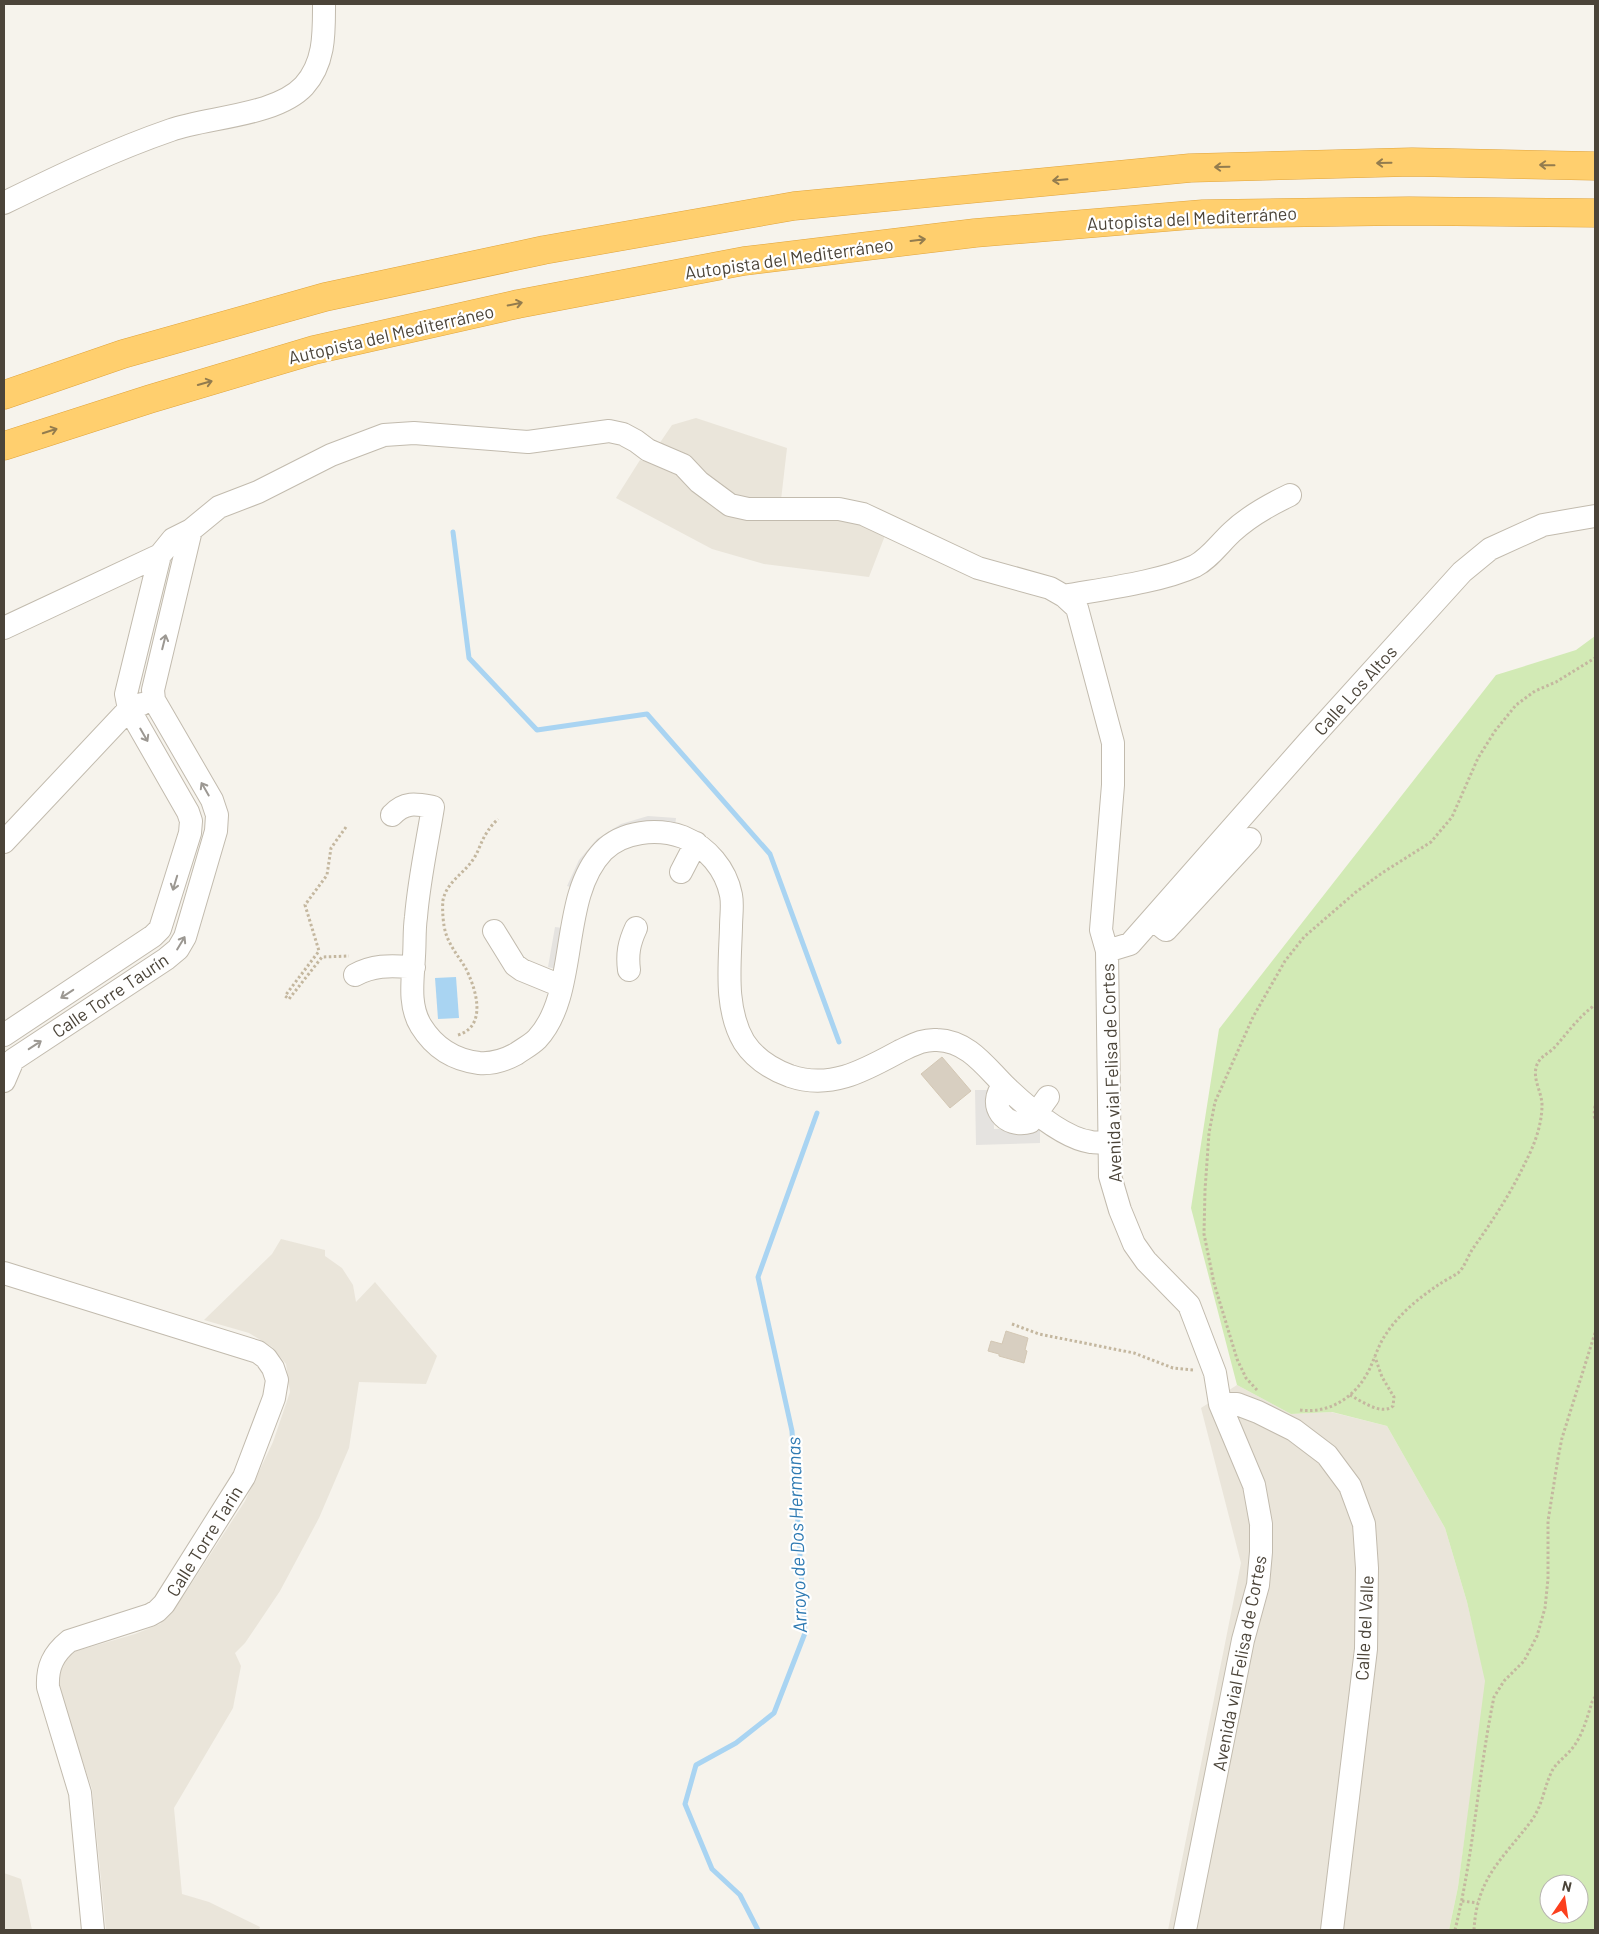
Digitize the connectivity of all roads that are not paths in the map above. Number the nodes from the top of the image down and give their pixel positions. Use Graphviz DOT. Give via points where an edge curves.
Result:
graph roads {
  1 [pos="324,4"];
  2 [pos="1595,166"];
  3 [pos="4,203"];
  4 [pos="1595,213"];
  5 [pos="4,395"];
  6 [pos="4,446"];
  7 [pos="1290,495"];
  8 [pos="1595,516"];
  9 [pos="191,530"];
  10 [pos="160,555"];
  11 [pos="1064,596"];
  12 [pos="4,628"];
  13 [pos="154,700"];
  14 [pos="129,709"];
  15 [pos="392,815"];
  16 [pos="1250,838"];
  17 [pos="4,842"];
  18 [pos="696,843"];
  19 [pos="681,872"];
  20 [pos="1152,919"];
  21 [pos="636,928"];
  22 [pos="494,931"];
  23 [pos="1107,951"];
  24 [pos="353,965"];
  25 [pos="414,967"];
  26 [pos="629,970"];
  27 [pos="561,986"];
  28 [pos="4,1035"];
  29 [pos="4,1081"];
  30 [pos="1111,1142"];
  31 [pos="4,1273"];
  32 [pos="1220,1404"];
  33 [pos="93,1930"];
  34 [pos="1185,1930"];
  35 [pos="1332,1930"];
  1 -- 3 [label="street" via="322,50 318,62 303,88 289,97 241,115 174,129 134,143"];
  2 -- 5 [label="highway, one-way" via="1412,162 1190,168 794,206 544,250 326,297 124,354"];
  6 -- 4 [label="highway, Autopista del Mediterráneo, one-way" via="314,350 518,304 744,262 975,232 1203,214"];
  7 -- 11 [label="street" via="1260,510 1196,565 1159,577"];
  8 -- 20 [label="street, Calle Los Altos" via="1544,525 1490,549 1462,572 1308,740"];
  9 -- 10 [label="street" via="173,539"];
  9 -- 11 [label="street" via="219,507 258,492 331,455 384,435 414,433 528,442 609,431 623,434 655,454 683,465 699,482 730,505 748,509 839,509 863,514 978,568 1050,588"];
  13 -- 9 [label="street, one-way" via="153,690"];
  10 -- 12 [label="street"];
  10 -- 14 [label="street, Calle Torre Taurín" via="126,694"];
  11 -- 23 [label="street, Avenida vial Felisa de Cortes" via="1077,608 1113,743 1102,930"];
  13 -- 14 [label="street"];
  29 -- 13 [label="street, Calle Torre Taurín, one-way" via="14,1060 166,959 178,949 185,937 216,831 217,815 212,800"];
  14 -- 17 [label="street"];
  14 -- 28 [label="street, Calle Torre Taurín, one-way" via="192,821 160,930"];
  15 -- 25 [label="street" via="411,804 434,807 415,918"];
  16 -- 20 [label="street" via="1166,930"];
  18 -- 19 [label="street"];
  18 -- 27 [label="street" via="670,833 643,832 617,840 606,848 585,880 574,916"];
  18 -- 30 [label="street" via="716,862 732,898 729,987 735,1021 751,1053 774,1070 802,1080 832,1080 860,1072 922,1040 940,1040 976,1055 1004,1085 1042,1105 1057,1128 1090,1142"];
  20 -- 23 [label="street, Calle Los Altos" via="1130,944"];
  21 -- 26 [label="street" via="629,941"];
  22 -- 27 [label="street" via="515,965"];
  23 -- 30 [label="street, Avenida vial Felisa de Cortes"];
  24 -- 25 [label="street" via="367,968 380,965"];
  25 -- 27 [label="street" via="412,1000 419,1023 435,1045 456,1058 481,1063 505,1060 537,1040 547,1026"];
  30 -- 32 [label="street, Avenida vial Felisa de Cortes" via="1110,1176 1134,1244 1146,1262 1189,1305 1215,1373"];
  31 -- 33 [label="street, Calle Torre Tarin" via="258,1352 273,1368 277,1380 274,1398 244,1477 164,1604 150,1615 69,1641 51,1661 48,1687 80,1793"];
  32 -- 34 [label="street, Avenida vial Felisa de Cortes" via="1254,1485 1261,1524 1261,1552 1258,1585"];
  32 -- 35 [label="street, Calle del Valle" via="1237,1404 1258,1412 1294,1430 1327,1455 1350,1486 1364,1524 1366,1649"];
}
